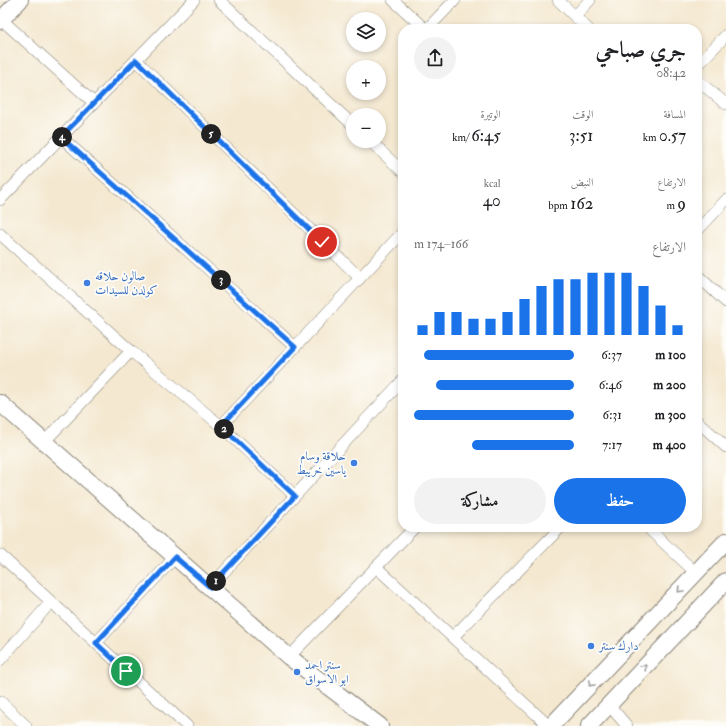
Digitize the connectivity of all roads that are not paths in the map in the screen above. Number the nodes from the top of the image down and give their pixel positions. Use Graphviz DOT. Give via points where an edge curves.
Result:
graph roads {
  1 [pos="20,0"];
  2 [pos="194,0"];
  3 [pos="219,0"];
  4 [pos="393,0"];
  5 [pos="455,0"];
  6 [pos="558,0"];
  7 [pos="590,0"];
  8 [pos="575,16"];
  9 [pos="1,20"];
  10 [pos="420,24"];
  11 [pos="431,24"];
  12 [pos="583,24"];
  13 [pos="726,35"];
  14 [pos="136,60"];
  15 [pos="702,61"];
  16 [pos="702,84"];
  17 [pos="94,103"];
  18 [pos="726,104"];
  19 [pos="346,118"];
  20 [pos="61,137"];
  21 [pos="377,148"];
  22 [pos="398,167"];
  23 [pos="0,200"];
  24 [pos="726,200"];
  25 [pos="702,226"];
  26 [pos="0,234"];
  27 [pos="398,237"];
  28 [pos="360,278"];
  29 [pos="702,280"];
  30 [pos="726,302"];
  31 [pos="295,347"];
  32 [pos="131,351"];
  33 [pos="398,385"];
  34 [pos="0,403"];
  35 [pos="221,426"];
  36 [pos="702,426"];
  37 [pos="44,442"];
  38 [pos="726,447"];
  39 [pos="295,496"];
  40 [pos="410,532"];
  41 [pos="556,532"];
  42 [pos="652,532"];
  43 [pos="726,541"];
  44 [pos="0,555"];
  45 [pos="175,557"];
  46 [pos="376,567"];
  47 [pos="696,573"];
  48 [pos="726,581"];
  49 [pos="210,587"];
  50 [pos="51,602"];
  51 [pos="452,638"];
  52 [pos="96,643"];
  53 [pos="290,657"];
  54 [pos="0,660"];
  55 [pos="0,701"];
  56 [pos="609,705"];
  57 [pos="373,724"];
  58 [pos="26,726"];
  59 [pos="188,726"];
  60 [pos="550,726"];
  61 [pos="589,726"];
  62 [pos="627,726"];
  1 -- 9 [label="street"];
  2 -- 14 [label="street"];
  3 -- 19 [label="street"];
  4 -- 10 [label="street"];
  5 -- 11 [label="street"];
  6 -- 8 [label="street"];
  7 -- 8 [label="street"];
  8 -- 12 [label="street"];
  9 -- 17 [label="street"];
  13 -- 15 [label="street"];
  14 -- 17 [label="street"];
  14 -- 28 [label="street"];
  16 -- 18 [label="street"];
  17 -- 20 [label="street"];
  20 -- 23 [label="street"];
  20 -- 31 [label="street"];
  21 -- 22 [label="street"];
  24 -- 25 [label="street"];
  26 -- 32 [label="street"];
  27 -- 28 [label="street"];
  28 -- 31 [label="street"];
  29 -- 30 [label="street"];
  31 -- 35 [label="street"];
  32 -- 35 [label="street"];
  32 -- 37 [label="street"];
  33 -- 39 [label="street"];
  34 -- 37 [label="street"];
  35 -- 39 [label="street"];
  36 -- 38 [label="street"];
  37 -- 45 [label="street"];
  39 -- 49 [label="street"];
  40 -- 46 [label="street"];
  41 -- 51 [label="street"];
  42 -- 47 [label="street"];
  43 -- 47 [label="street"];
  44 -- 50 [label="street"];
  45 -- 49 [label="street"];
  45 -- 52 [label="street"];
  46 -- 51 [label="street"];
  46 -- 53 [label="street"];
  47 -- 60 [label="street, one-way"];
  56 -- 48 [label="street, one-way"];
  49 -- 53 [label="street"];
  50 -- 52 [label="street"];
  50 -- 54 [label="street"];
  51 -- 60 [label="street"];
  52 -- 59 [label="street"];
  53 -- 57 [label="street"];
  55 -- 58 [label="street"];
  56 -- 61 [label="street"];
  56 -- 62 [label="street"];
}
